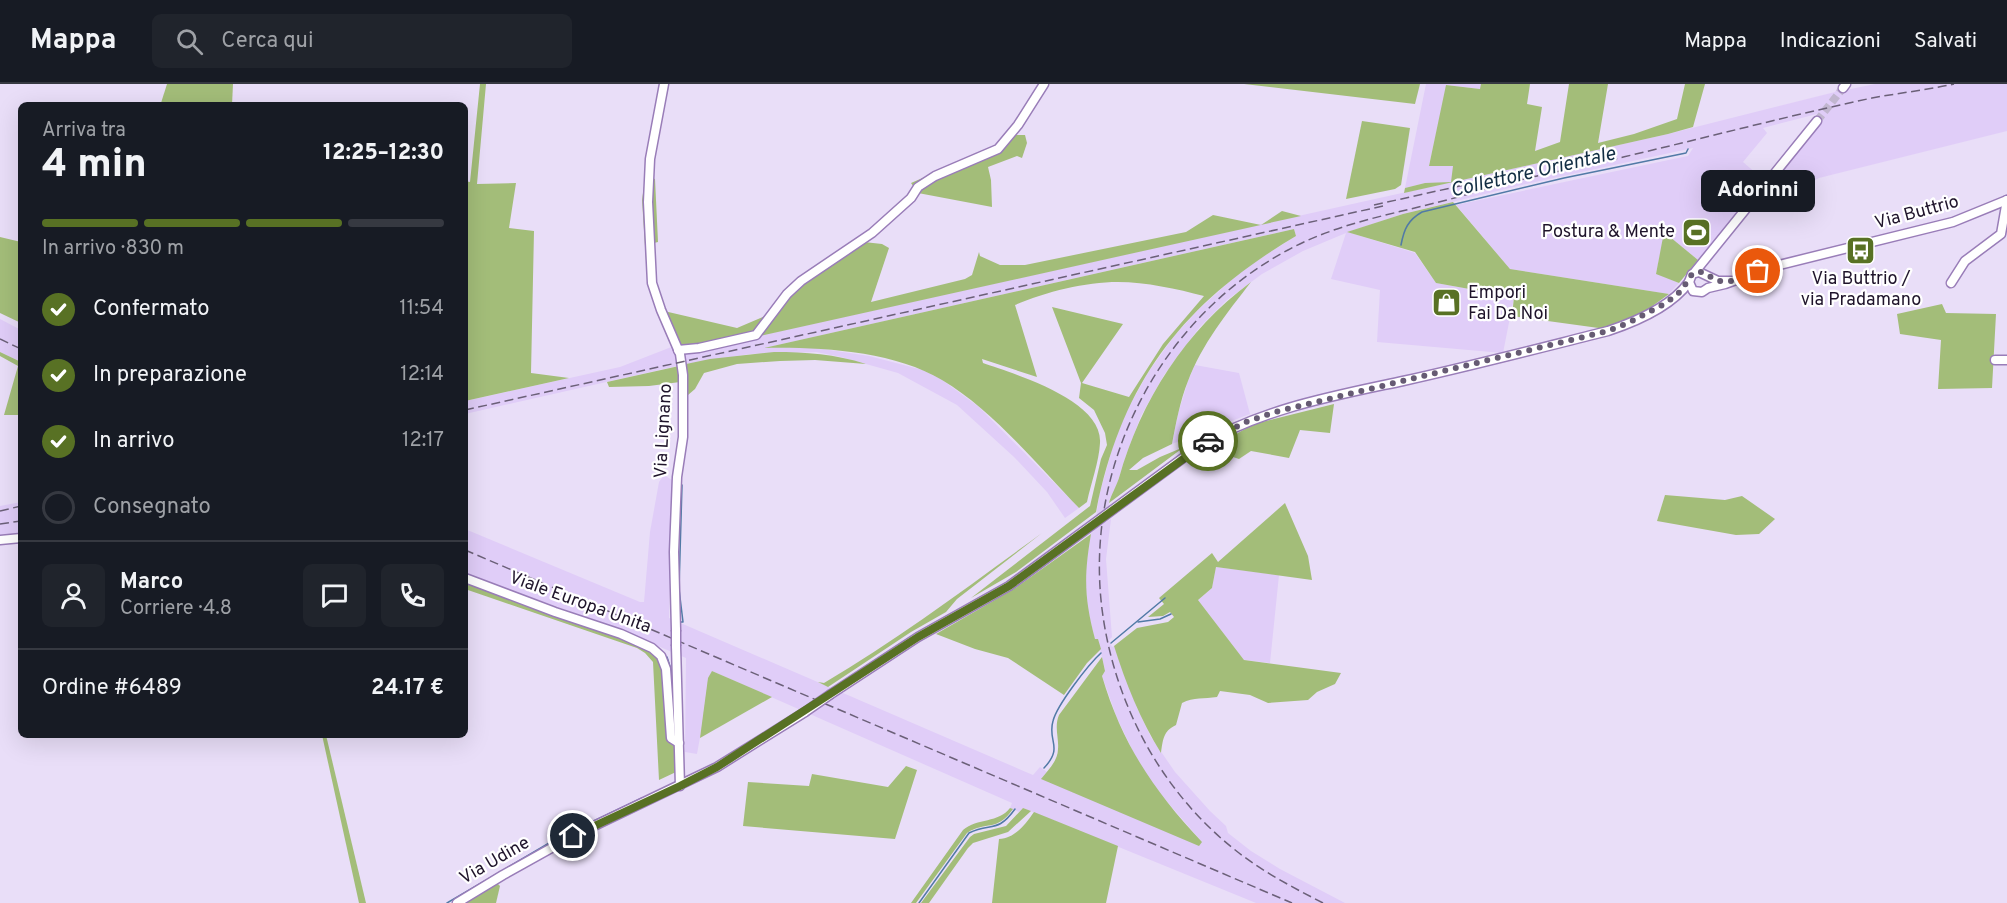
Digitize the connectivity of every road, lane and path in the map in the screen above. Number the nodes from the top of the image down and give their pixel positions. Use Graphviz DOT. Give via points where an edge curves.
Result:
graph roads {
  1 [pos="664,84"];
  2 [pos="1044,84"];
  3 [pos="1817,121"];
  4 [pos="2007,200"];
  5 [pos="1712,250"];
  6 [pos="1694,273"];
  7 [pos="1707,275"];
  8 [pos="1731,281"];
  9 [pos="1689,282"];
  10 [pos="1951,283"];
  11 [pos="1708,288"];
  12 [pos="1697,293"];
  13 [pos="1667,302"];
  14 [pos="678,350"];
  15 [pos="1995,360"];
  16 [pos="2007,360"];
  17 [pos="18,538"];
  18 [pos="0,540"];
  19 [pos="468,579"];
  20 [pos="679,742"];
  21 [pos="680,786"];
  22 [pos="457,903"];
  1 -- 14 [label="street, Via Lignano" via="650,159 651,271 656,297"];
  2 -- 14 [label="street" via="998,149 934,176 918,187 872,233 801,281 756,335"];
  3 -- 5 [label="street, Via Buttrio"];
  4 -- 8 [label="street, Via Buttrio" via="1953,222 1775,266"];
  4 -- 10 [label="street, Via Buttrio" via="2001,234 1965,261"];
  5 -- 6 [label="street, Via Buttrio"];
  5 -- 7 [label="street" via="1706,262"];
  6 -- 7 [label="street"];
  6 -- 9 [label="street, Via Buttrio"];
  7 -- 8 [label="street" via="1718,281"];
  7 -- 11 [label="street"];
  8 -- 11 [label="street, Via Buttrio"];
  9 -- 12 [label="street"];
  9 -- 13 [label="street, Via Buttrio"];
  11 -- 12 [label="street, Via Buttrio"];
  12 -- 13 [label="street, Via Buttrio"];
  13 -- 21 [label="street, Via Buttrio, bridge" via="1608,331 1275,412 1211,439 1009,586 918,637 717,767"];
  14 -- 20 [label="street, Via Lignano, bridge" via="684,402 674,552"];
  15 -- 16 [label="street"];
  17 -- 18 [label="street"];
  19 -- 20 [label="street, Viale Europa Unita" via="652,648 661,656 666,669 671,738"];
  20 -- 21 [label="street, Via Lignano"];
  21 -- 22 [label="street, Via Udine" via="573,836"];
}
